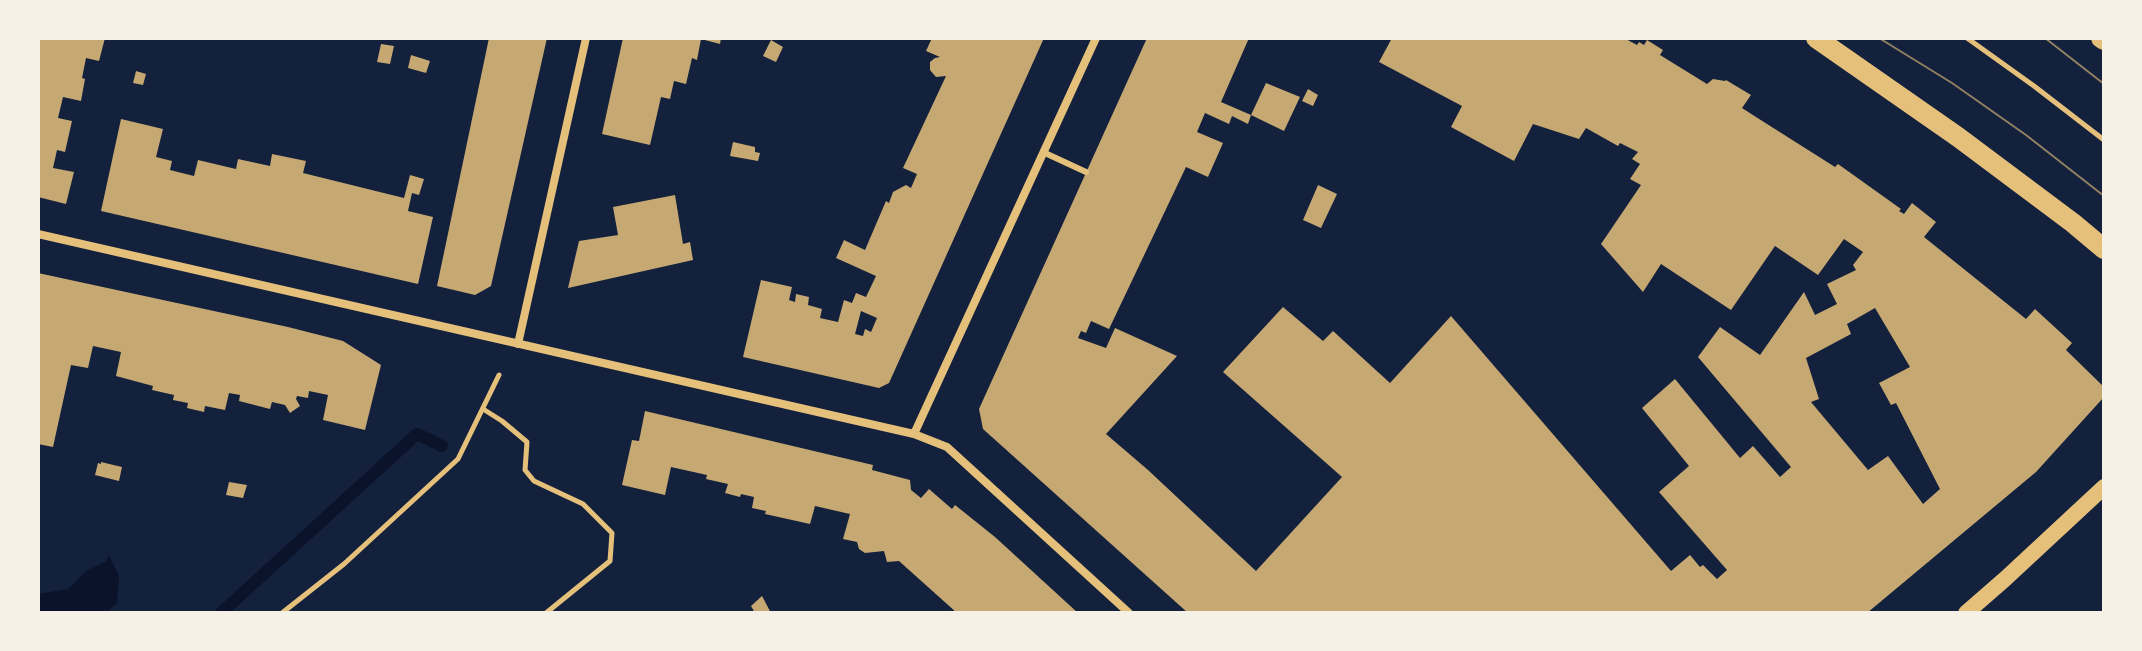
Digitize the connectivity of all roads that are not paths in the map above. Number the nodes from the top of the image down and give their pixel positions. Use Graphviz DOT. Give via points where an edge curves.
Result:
graph roads {
  1 [pos="586,38"];
  2 [pos="1096,38"];
  3 [pos="1816,38"];
  4 [pos="1045,153"];
  5 [pos="1086,172"];
  6 [pos="38,234"];
  7 [pos="2104,249"];
  8 [pos="518,344"];
  9 [pos="914,434"];
  10 [pos="2104,487"];
  11 [pos="1129,613"];
  12 [pos="1966,613"];
  1 -- 8 [label="street"];
  2 -- 4 [label="street"];
  3 -- 7 [label="main road" via="1958,137"];
  4 -- 5 [label="lane"];
  4 -- 9 [label="street"];
  6 -- 8 [label="street"];
  8 -- 9 [label="street"];
  9 -- 11 [label="street" via="947,447"];
  10 -- 12 [label="main road"];
}
